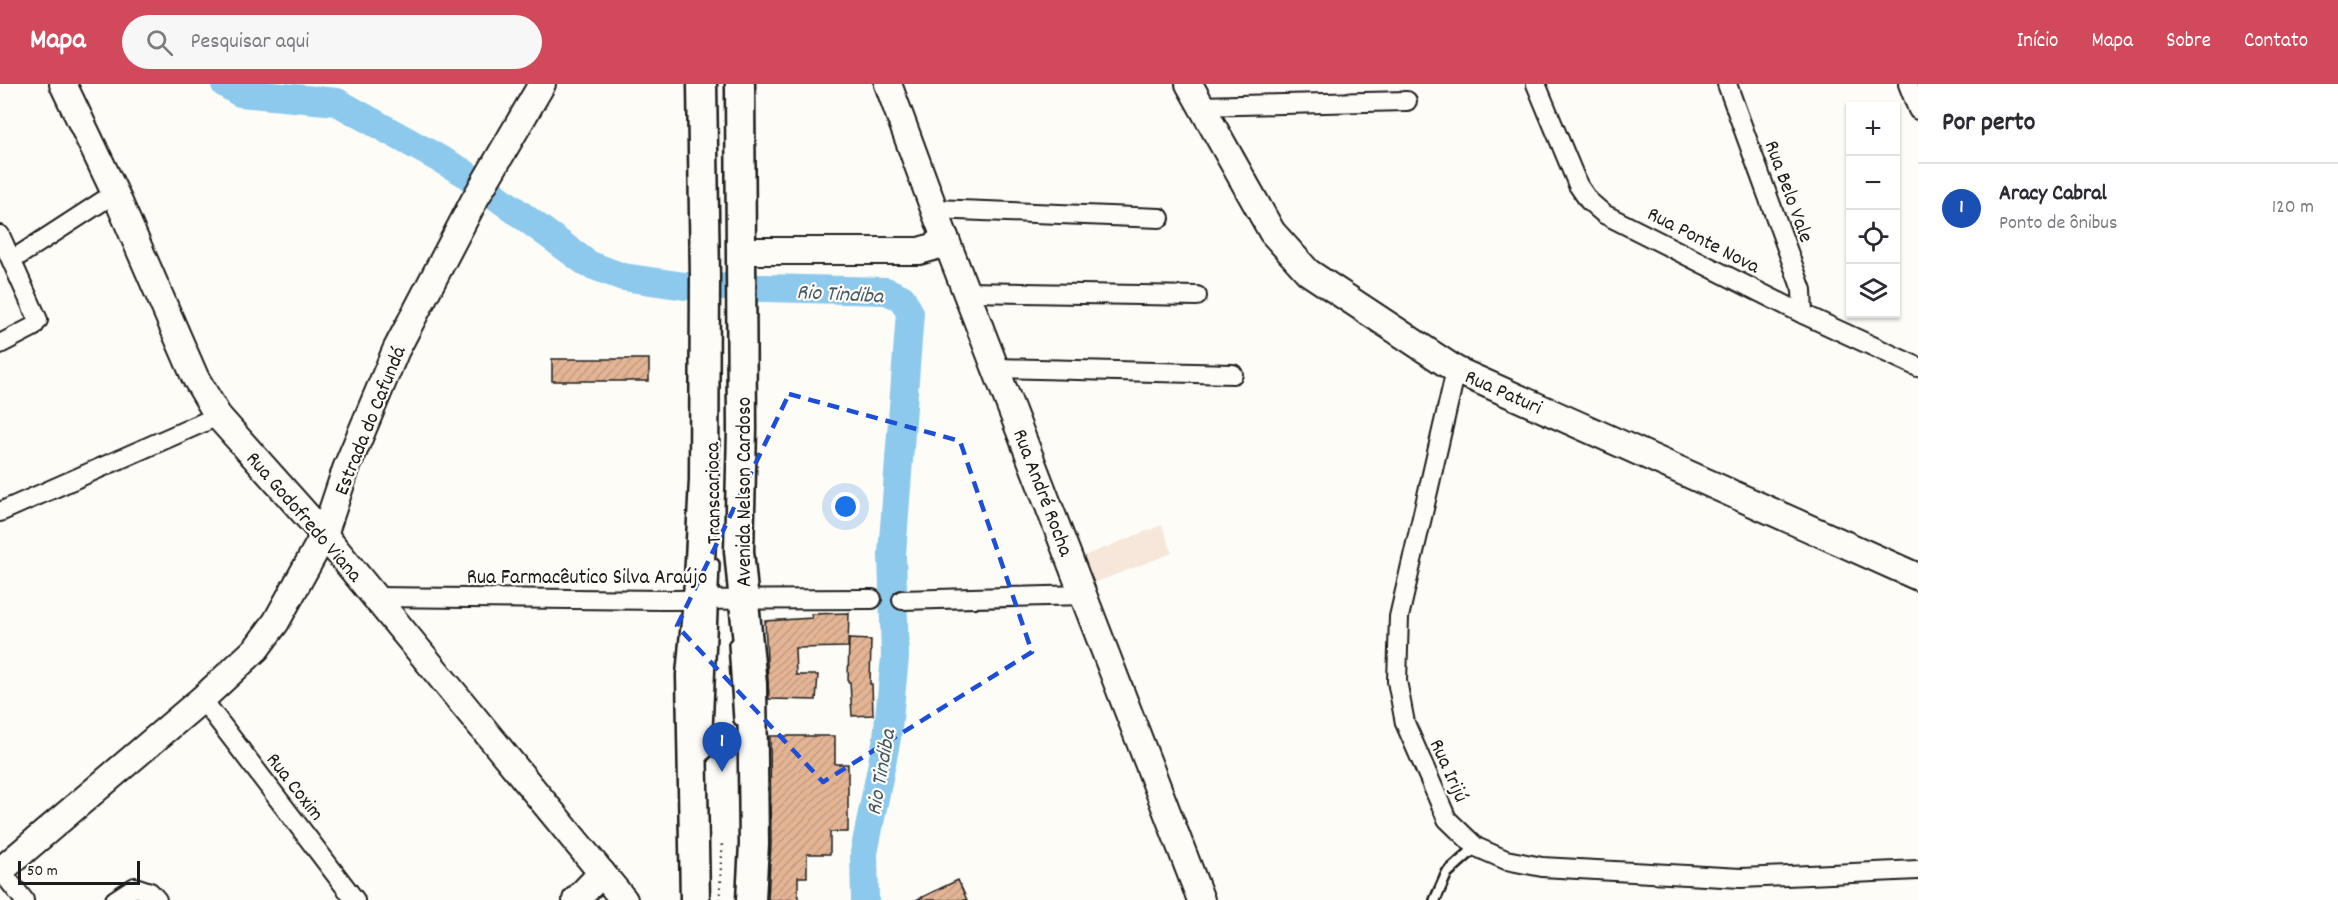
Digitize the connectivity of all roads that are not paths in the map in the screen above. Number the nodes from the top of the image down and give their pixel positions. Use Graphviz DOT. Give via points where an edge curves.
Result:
graph roads {
  1 [pos="63,84"];
  2 [pos="542,84"];
  3 [pos="702,84"];
  4 [pos="740,84"];
  5 [pos="888,84"];
  6 [pos="1536,84"];
  7 [pos="1727,84"];
  8 [pos="1908,84"];
  9 [pos="1194,95"];
  10 [pos="1407,102"];
  11 [pos="1918,110"];
  12 [pos="115,193"];
  13 [pos="934,209"];
  14 [pos="1160,218"];
  15 [pos="0,236"];
  16 [pos="945,237"];
  17 [pos="742,251"];
  18 [pos="12,260"];
  19 [pos="967,292"];
  20 [pos="1197,296"];
  21 [pos="1803,314"];
  22 [pos="0,344"];
  23 [pos="1918,367"];
  24 [pos="996,368"];
  25 [pos="1456,370"];
  26 [pos="1233,374"];
  27 [pos="218,416"];
  28 [pos="730,488"];
  29 [pos="0,512"];
  30 [pos="324,535"];
  31 [pos="714,552"];
  32 [pos="730,567"];
  33 [pos="1918,577"];
  34 [pos="1083,595"];
  35 [pos="373,597"];
  36 [pos="724,599"];
  37 [pos="872,599"];
  38 [pos="902,600"];
  39 [pos="734,636"];
  40 [pos="202,699"];
  41 [pos="739,726"];
  42 [pos="705,766"];
  43 [pos="1476,847"];
  44 [pos="1918,870"];
  45 [pos="0,871"];
  46 [pos="602,873"];
  47 [pos="24,900"];
  48 [pos="115,900"];
  49 [pos="157,900"];
  50 [pos="355,900"];
  51 [pos="576,900"];
  52 [pos="624,900"];
  53 [pos="695,900"];
  54 [pos="751,900"];
  55 [pos="1201,900"];
  56 [pos="1436,900"];
  1 -- 12 [label="main road, Rua Godofredo Viana"];
  2 -- 30 [label="main road, Estrada do Cafundá" via="475,199 396,350 346,469"];
  3 -- 36 [label="main road, Avenida Nelson Cardoso" via="704,480"];
  4 -- 17 [label="main road, Avenida Nelson Cardoso"];
  5 -- 13 [label="main road, Rua André Rocha"];
  6 -- 21 [label="street, Rua Ponte Nova" via="1588,201 1604,214"];
  7 -- 21 [label="street, Rua Belo Vale" via="1802,290"];
  8 -- 11 [label="street"];
  9 -- 10 [label="street"];
  9 -- 25 [label="main road, Rua Paturi" via="1272,232 1308,272"];
  12 -- 18 [label="street"];
  12 -- 27 [label="main road, Rua Godofredo Viana" via="195,377"];
  13 -- 14 [label="street"];
  13 -- 16 [label="main road, Rua André Rocha"];
  15 -- 18 [label="street"];
  16 -- 17 [label="main road" via="933,248 919,251"];
  16 -- 19 [label="main road, Rua André Rocha"];
  17 -- 36 [label="main road, Avenida Nelson Cardoso" via="740,551"];
  18 -- 22 [label="street" via="38,320 33,327"];
  19 -- 20 [label="street"];
  19 -- 24 [label="main road, Rua André Rocha"];
  21 -- 23 [label="street, Rua Ponte Nova"];
  24 -- 26 [label="street"];
  24 -- 34 [label="main road, Rua André Rocha"];
  25 -- 33 [label="main road, Rua Paturi"];
  25 -- 43 [label="street, Rua Irijú" via="1399,616 1396,681 1405,723 1447,819"];
  27 -- 29 [label="street"];
  27 -- 30 [label="main road, Rua Godofredo Viana"];
  28 -- 32 [label="lane, Transcarioca"];
  30 -- 35 [label="main road, Rua Godofredo Viana"];
  30 -- 40 [label="main road, Estrada do Cafundá" via="276,622 256,649"];
  31 -- 36 [label="lane, Transcarioca"];
  34 -- 38 [label="street"];
  34 -- 55 [label="main road, Rua André Rocha"];
  35 -- 36 [label="street, Rua Farmacêutico Silva Araújo"];
  35 -- 46 [label="main road, Rua Godofredo Viana"];
  36 -- 37 [label="street, Rua Farmacêutico Silva Araújo"];
  36 -- 42 [label="lane, Transcarioca"];
  36 -- 53 [label="main road, Avenida Nelson Cardoso" via="692,675"];
  36 -- 54 [label="main road, Avenida Nelson Cardoso" via="752,684"];
  39 -- 41 [label="lane"];
  40 -- 45 [label="main road, Estrada do Cafundá"];
  40 -- 50 [label="street, Rua Coxim"];
  43 -- 44 [label="street, Rua Irijú" via="1506,860 1580,871 1741,878"];
  43 -- 56 [label="lane" via="1447,873"];
  45 -- 47 [label="street, Estrada do Cafundá"];
  46 -- 51 [label="main road"];
  46 -- 52 [label="main road, Rua Godofredo Viana"];
  48 -- 49 [label="street" via="128,890 143,887"];
}
